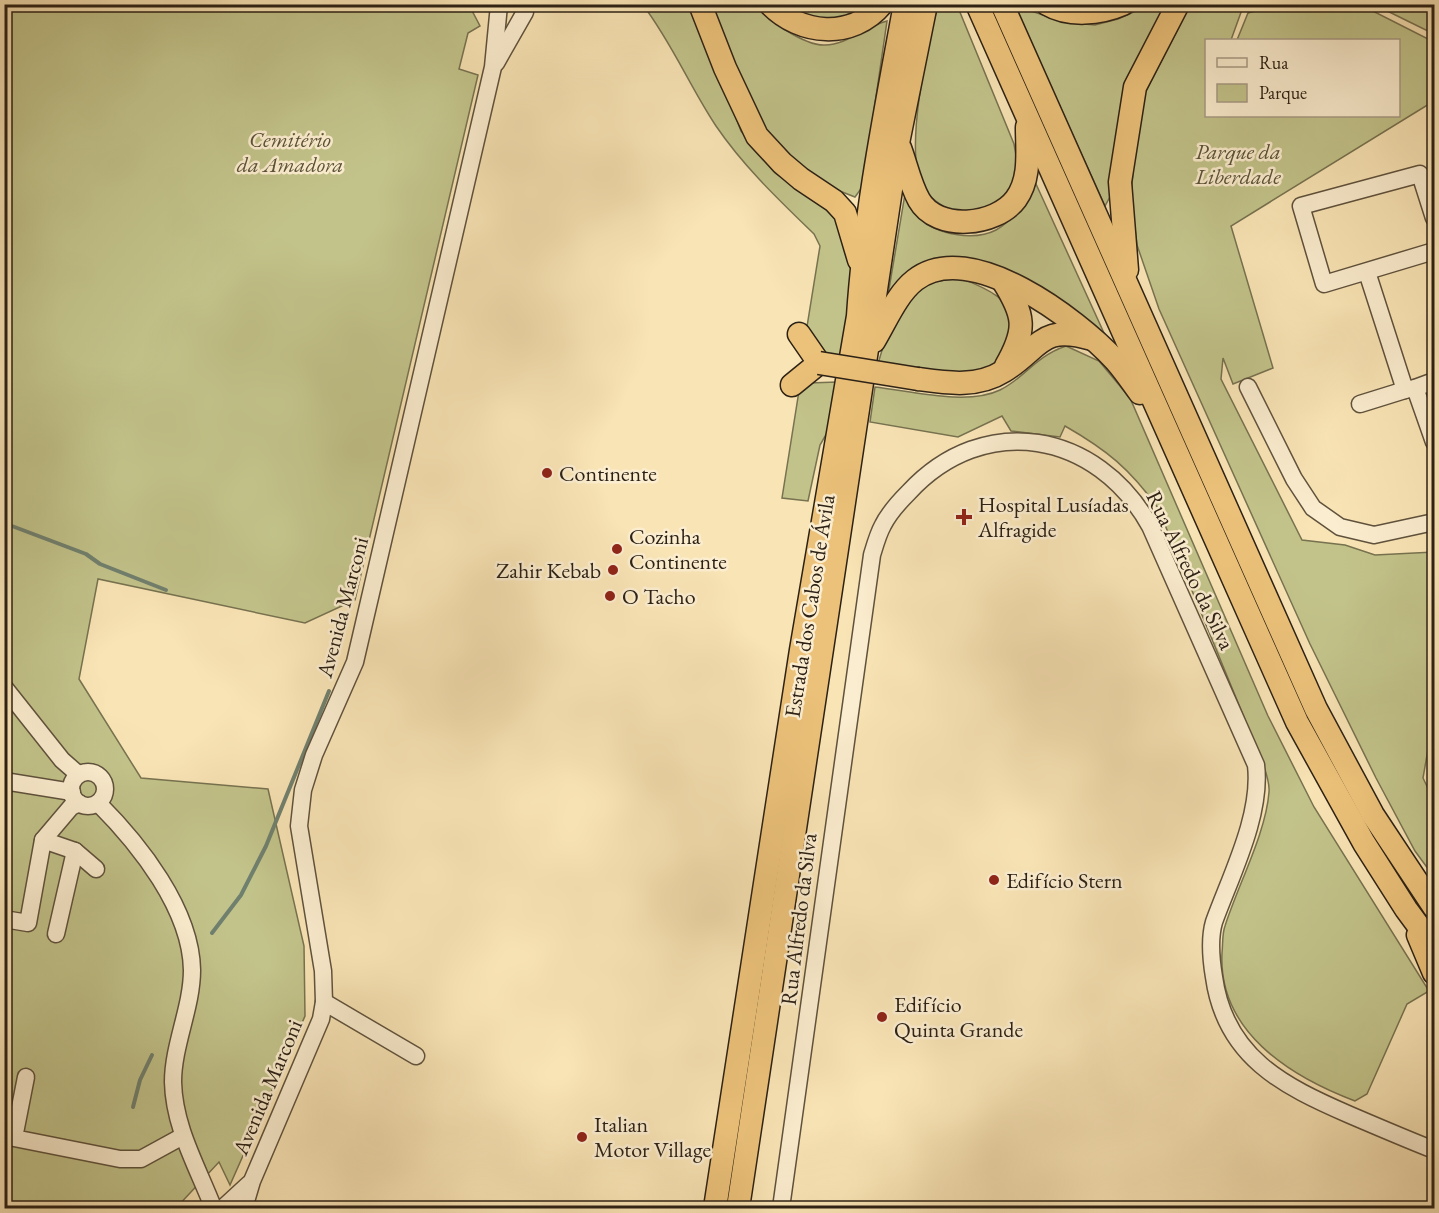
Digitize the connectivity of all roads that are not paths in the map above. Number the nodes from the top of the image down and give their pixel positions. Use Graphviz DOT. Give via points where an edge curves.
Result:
graph roads {
  1 [pos="700,4"];
  2 [pos="770,4"];
  3 [pos="882,4"];
  4 [pos="905,4"];
  5 [pos="927,4"];
  6 [pos="977,4"];
  7 [pos="1002,4"];
  8 [pos="1047,4"];
  9 [pos="1123,4"];
  10 [pos="1178,4"];
  11 [pos="499,5"];
  12 [pos="530,8"];
  13 [pos="493,67"];
  14 [pos="1027,116"];
  15 [pos="898,143"];
  16 [pos="1434,218"];
  17 [pos="1434,251"];
  18 [pos="861,269"];
  19 [pos="1367,272"];
  20 [pos="1002,280"];
  21 [pos="1128,286"];
  22 [pos="799,334"];
  23 [pos="1094,340"];
  24 [pos="867,353"];
  25 [pos="819,363"];
  26 [pos="1003,372"];
  27 [pos="1434,381"];
  28 [pos="792,385"];
  29 [pos="1248,387"];
  30 [pos="1410,389"];
  31 [pos="1360,404"];
  32 [pos="1161,420"];
  33 [pos="1434,442"];
  34 [pos="1434,522"];
  35 [pos="4,687"];
  36 [pos="78,774"];
  37 [pos="4,781"];
  38 [pos="75,797"];
  39 [pos="98,802"];
  40 [pos="43,840"];
  41 [pos="75,851"];
  42 [pos="96,869"];
  43 [pos="1433,905"];
  44 [pos="1406,909"];
  45 [pos="4,919"];
  46 [pos="56,934"];
  47 [pos="1434,947"];
  48 [pos="1434,973"];
  49 [pos="324,1002"];
  50 [pos="416,1056"];
  51 [pos="26,1077"];
  52 [pos="183,1137"];
  53 [pos="1434,1150"];
  54 [pos="252,1181"];
  55 [pos="217,1208"];
  56 [pos="244,1209"];
  57 [pos="715,1209"];
  58 [pos="738,1209"];
  59 [pos="781,1209"];
  1 -- 18 [label="highway" via="757,136 782,163 820,189 845,213"];
  2 -- 3 [label="highway" via="797,24 836,31 858,22"];
  4 -- 18 [label="highway, Estrada dos Cabos de Ávila"];
  5 -- 15 [label="highway, Estrada dos Cabos de Ávila"];
  6 -- 14 [label="highway"];
  7 -- 21 [label="highway"];
  8 -- 9 [label="highway" via="1072,12 1100,12"];
  10 -- 21 [label="highway" via="1133,99 1120,182"];
  11 -- 12 [label="street" via="511,12"];
  11 -- 13 [label="street, Avenida Marconi"];
  12 -- 13 [label="street, Avenida Marconi"];
  13 -- 49 [label="street, Avenida Marconi" via="355,662 303,790 301,843 323,971"];
  14 -- 15 [label="highway" via="1028,172 1016,198 1006,208 980,220 946,219 919,201"];
  14 -- 32 [label="highway"];
  15 -- 24 [label="highway, Estrada dos Cabos de Ávila"];
  16 -- 19 [label="street" via="1420,174 1301,206 1324,284"];
  17 -- 19 [label="street"];
  18 -- 57 [label="highway, Estrada dos Cabos de Ávila" via="858,316 803,639"];
  19 -- 30 [label="street"];
  20 -- 23 [label="highway" via="1056,308"];
  20 -- 24 [label="highway" via="955,268 931,271 901,295"];
  20 -- 26 [label="highway" via="1018,305 1022,327 1017,347"];
  21 -- 43 [label="highway" via="1316,709 1373,815"];
  22 -- 25 [label="highway"];
  23 -- 26 [label="highway" via="1068,333 1053,335"];
  23 -- 32 [label="highway" via="1115,360"];
  24 -- 58 [label="highway, Estrada dos Cabos de Ávila"];
  25 -- 26 [label="highway, bridge" via="965,384"];
  25 -- 28 [label="highway"];
  27 -- 30 [label="street"];
  29 -- 34 [label="street" via="1313,508 1340,527 1374,535"];
  30 -- 31 [label="street"];
  30 -- 33 [label="street"];
  32 -- 44 [label="highway" via="1297,722 1340,803"];
  35 -- 36 [label="street" via="62,760"];
  36 -- 38 [label="street" via="72,782"];
  36 -- 39 [label="street" via="89,771 102,779 104,794"];
  37 -- 38 [label="street"];
  38 -- 39 [label="street" via="89,806"];
  38 -- 40 [label="street"];
  39 -- 52 [label="street" via="166,887 183,923 192,970 173,1081"];
  40 -- 41 [label="street"];
  40 -- 45 [label="street" via="28,923"];
  41 -- 42 [label="street"];
  41 -- 46 [label="street"];
  44 -- 47 [label="highway"];
  44 -- 48 [label="highway"];
  49 -- 50 [label="street"];
  49 -- 54 [label="street, Avenida Marconi" via="315,1037"];
  51 -- 52 [label="street" via="14,1138 120,1159 141,1159"];
  52 -- 55 [label="street"];
  53 -- 59 [label="street, Rua Alfredo da Silva" via="1299,1093 1266,1071 1232,1032 1216,991 1212,930 1257,800 1256,765 1150,525 1128,492 1089,460 1068,450 1007,442 957,454 920,480 883,525 872,555"];
  54 -- 55 [label="street, Avenida Marconi"];
  54 -- 56 [label="street, Avenida Marconi"];
}
